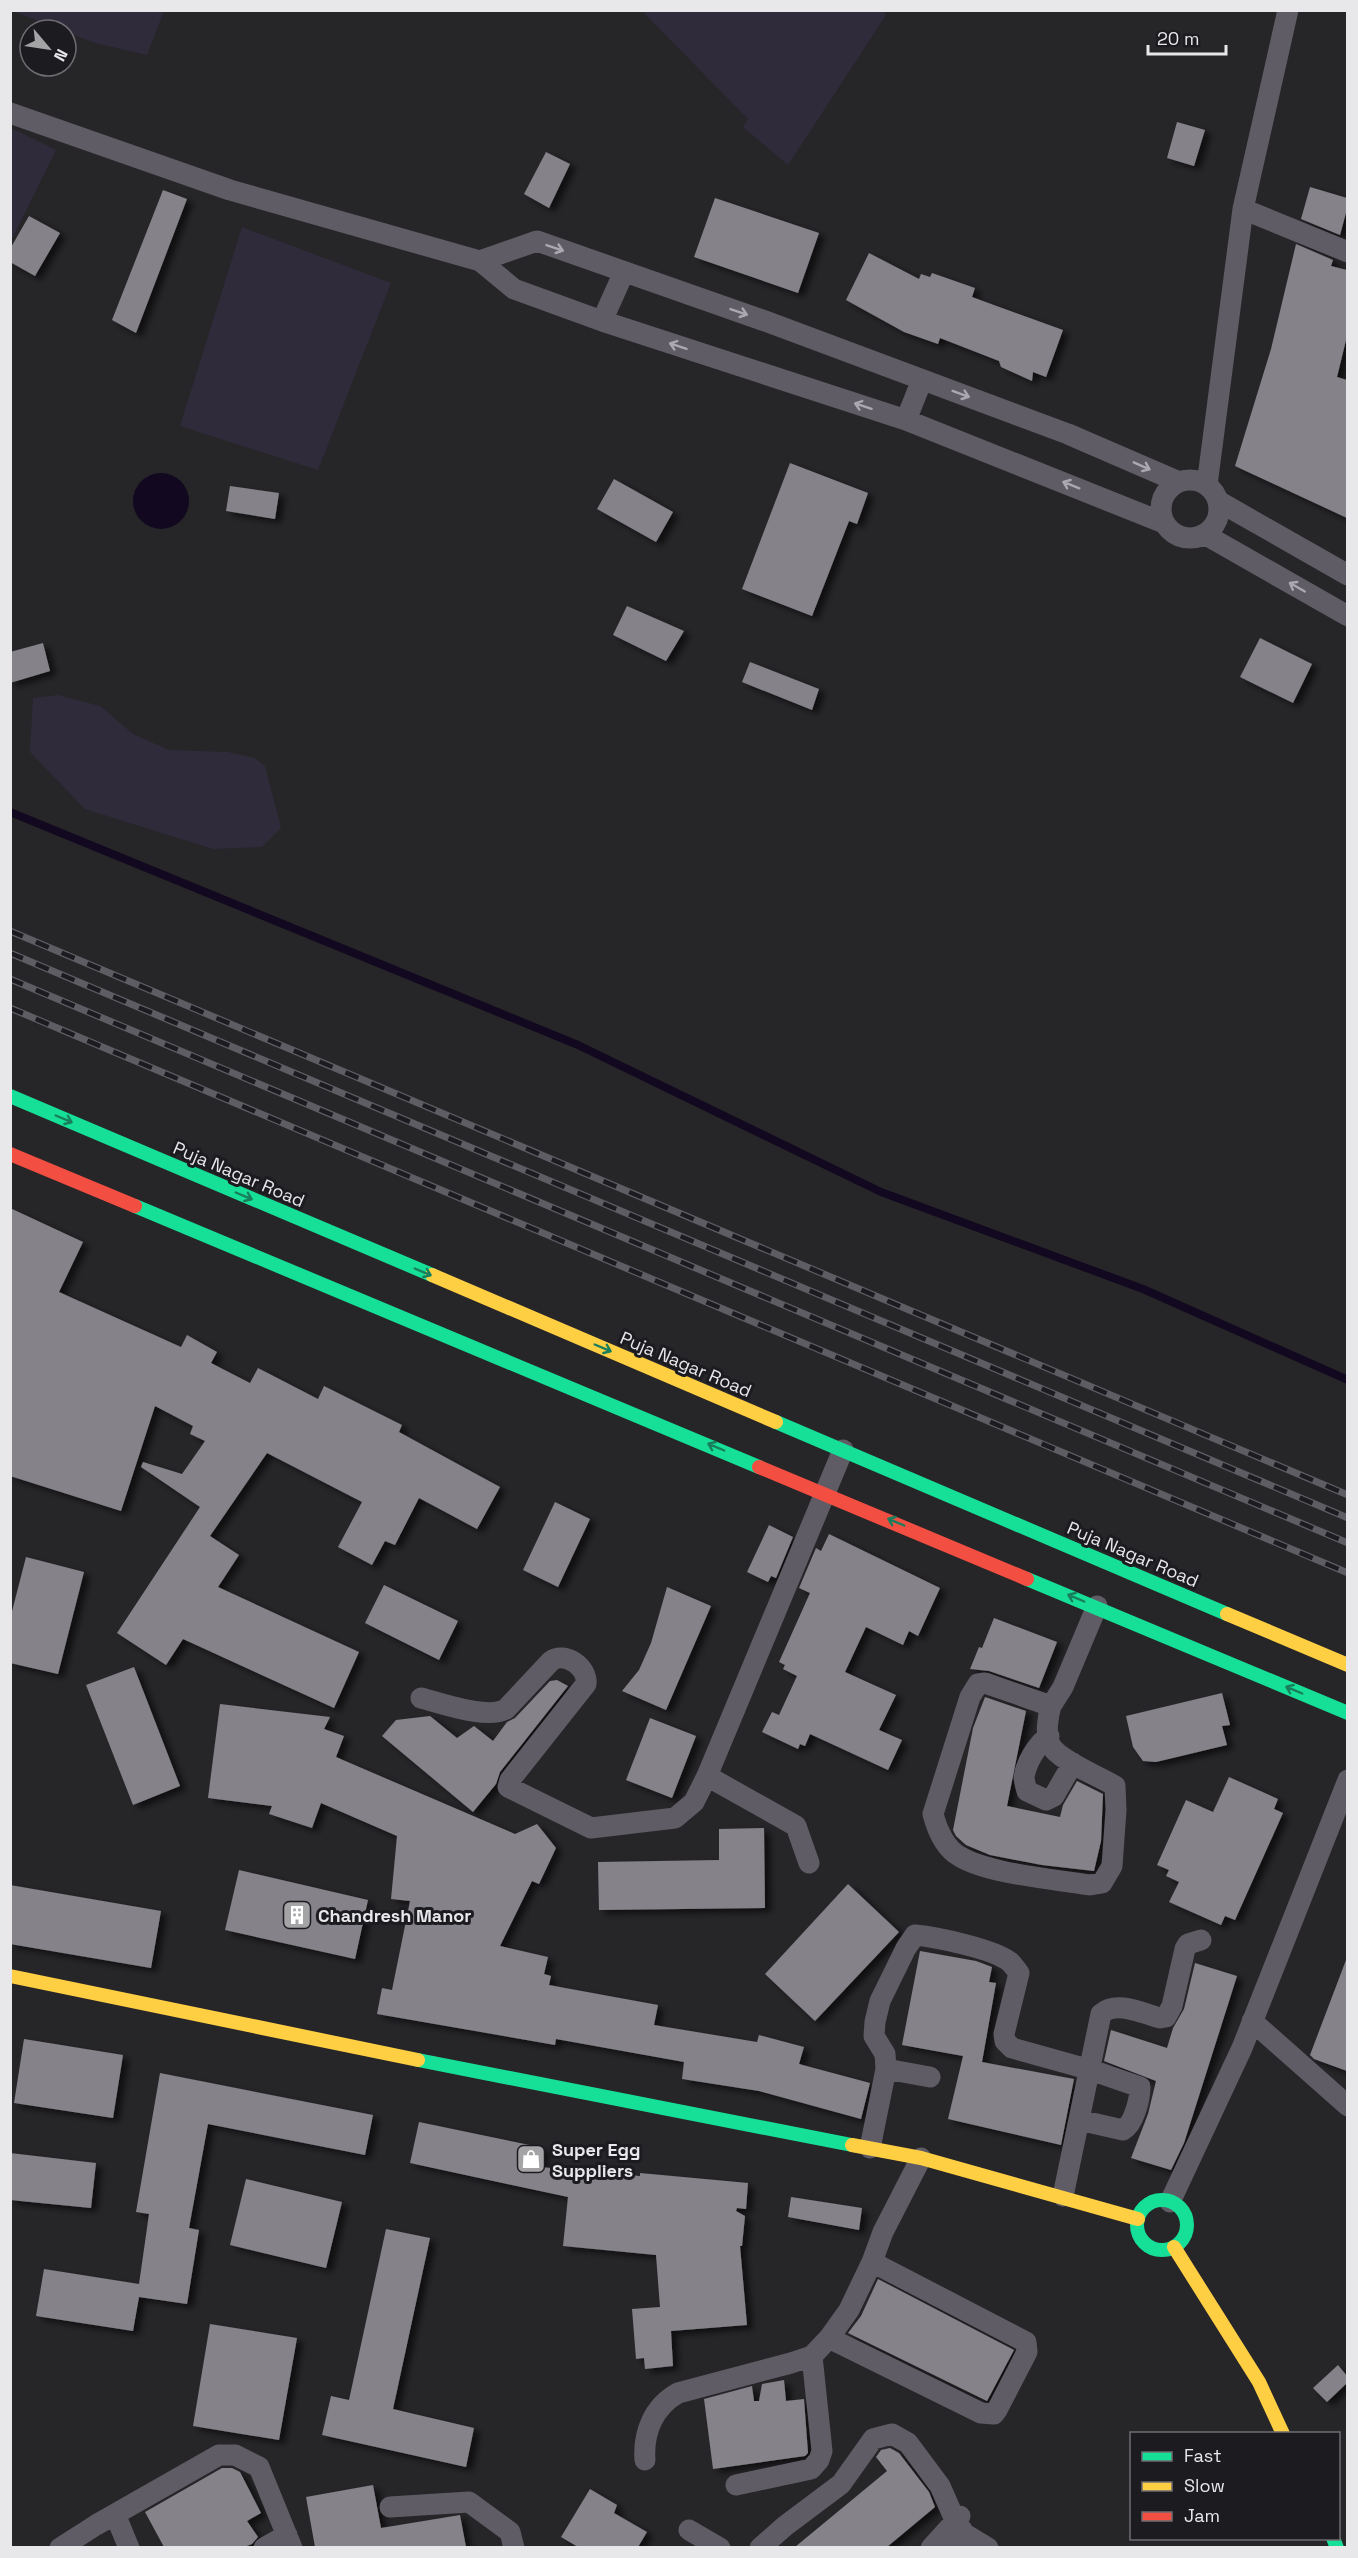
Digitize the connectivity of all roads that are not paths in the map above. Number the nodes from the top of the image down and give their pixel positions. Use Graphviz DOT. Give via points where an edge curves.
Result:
graph roads {
  1 [pos="1288,10"];
  2 [pos="10,113"];
  3 [pos="1244,209"];
  4 [pos="1347,252"];
  5 [pos="480,261"];
  6 [pos="624,272"];
  7 [pos="602,321"];
  8 [pos="922,380"];
  9 [pos="906,420"];
  10 [pos="1179,482"];
  11 [pos="1213,493"];
  12 [pos="1164,523"];
  13 [pos="1204,534"];
  14 [pos="1347,575"];
  15 [pos="1347,616"];
  16 [pos="10,1096"];
  17 [pos="10,1154"];
  18 [pos="843,1450"];
  19 [pos="824,1492"];
  20 [pos="1097,1606"];
  21 [pos="1347,1665"];
  22 [pos="421,1698"];
  23 [pos="1051,1706"];
  24 [pos="1347,1713"];
  25 [pos="1049,1736"];
  26 [pos="1073,1762"];
  27 [pos="707,1776"];
  28 [pos="1347,1780"];
  29 [pos="809,1863"];
  30 [pos="1201,1940"];
  31 [pos="10,1976"];
  32 [pos="1252,2021"];
  33 [pos="886,2069"];
  34 [pos="1090,2070"];
  35 [pos="930,2077"];
  36 [pos="1347,2106"];
  37 [pos="1079,2120"];
  38 [pos="870,2148"];
  39 [pos="921,2158"];
  40 [pos="1063,2196"];
  41 [pos="1170,2202"];
  42 [pos="1138,2219"];
  43 [pos="1174,2247"];
  44 [pos="872,2262"];
  45 [pos="829,2338"];
  46 [pos="812,2356"];
  47 [pos="1283,2432"];
  48 [pos="645,2460"];
  49 [pos="736,2485"];
  50 [pos="390,2507"];
  51 [pos="115,2514"];
  52 [pos="958,2529"];
  53 [pos="686,2535"];
  54 [pos="85,2541"];
  55 [pos="290,2541"];
  56 [pos="60,2547"];
  57 [pos="129,2547"];
  58 [pos="264,2547"];
  59 [pos="514,2547"];
  60 [pos="720,2547"];
  61 [pos="760,2547"];
  62 [pos="930,2547"];
  63 [pos="988,2547"];
  1 -- 3 [label="street"];
  2 -- 5 [label="street" via="230,190"];
  3 -- 4 [label="street"];
  3 -- 11 [label="street"];
  5 -- 6 [label="street, one-way" via="537,242"];
  5 -- 7 [label="street" via="514,289"];
  6 -- 7 [label="street"];
  6 -- 8 [label="street, one-way"];
  9 -- 7 [label="street, one-way"];
  8 -- 9 [label="street"];
  8 -- 10 [label="street, one-way" via="1068,434"];
  12 -- 9 [label="street, one-way"];
  10 -- 11 [label="street" via="1188,480"];
  10 -- 12 [label="street" via="1164,495"];
  11 -- 13 [label="street" via="1217,520"];
  11 -- 14 [label="street"];
  12 -- 13 [label="street" via="1186,538"];
  15 -- 13 [label="street, one-way"];
  16 -- 18 [label="street, Puja Nagar Road, one-way"];
  19 -- 17 [label="street, one-way"];
  18 -- 19 [label="street"];
  18 -- 21 [label="street, Puja Nagar Road"];
  20 -- 19 [label="street, one-way"];
  19 -- 27 [label="street"];
  20 -- 23 [label="street"];
  24 -- 20 [label="street, one-way"];
  22 -- 27 [label="street" via="499,1714 556,1658 564,1658 583,1669 586,1684 507,1785 510,1790 591,1828 675,1818 694,1802"];
  23 -- 25 [label="street"];
  23 -- 26 [label="street" via="978,1684 970,1697 933,1814 936,1826 957,1855 981,1866 1090,1885 1102,1883 1112,1866 1117,1793 1114,1785"];
  25 -- 26 [label="street" via="1049,1744 1056,1753"];
  25 -- 26 [label="street" via="1030,1760 1024,1778 1027,1791 1046,1800 1054,1796"];
  27 -- 29 [label="street" via="796,1826"];
  28 -- 32 [label="street"];
  30 -- 34 [label="street" via="1185,1949 1166,2017 1115,2006 1101,2014"];
  31 -- 38 [label="street" via="518,2081"];
  32 -- 36 [label="street"];
  32 -- 41 [label="street"];
  33 -- 34 [label="street" via="885,2054 874,2036 875,2022 880,2001 915,1935 997,1955 1010,1962 1019,1973 1005,2041 1012,2048"];
  33 -- 35 [label="street"];
  33 -- 38 [label="street"];
  34 -- 37 [label="street"];
  34 -- 37 [label="street" via="1136,2084 1140,2092 1128,2127 1123,2130"];
  37 -- 40 [label="street"];
  38 -- 39 [label="street"];
  39 -- 40 [label="street"];
  39 -- 44 [label="street"];
  40 -- 42 [label="street"];
  41 -- 42 [label="street" via="1162,2200 1147,2205"];
  41 -- 43 [label="street" via="1183,2211 1187,2227"];
  42 -- 43 [label="street" via="1139,2236 1150,2248"];
  43 -- 47 [label="street" via="1259,2382"];
  44 -- 45 [label="street" via="849,2310"];
  44 -- 45 [label="street" via="1026,2342 1027,2352 997,2410 994,2414 981,2413"];
  45 -- 46 [label="street"];
  46 -- 48 [label="street" via="670,2397 647,2431"];
  46 -- 49 [label="street" via="822,2451 819,2460 811,2469"];
  50 -- 59 [label="street" via="469,2502 510,2532"];
  51 -- 54 [label="street"];
  51 -- 55 [label="street" via="219,2455 235,2455 259,2467"];
  51 -- 57 [label="street"];
  52 -- 61 [label="street" via="940,2486 908,2443 892,2434 873,2439 840,2484"];
  52 -- 62 [label="street"];
  52 -- 63 [label="street"];
  53 -- 60 [label="street"];
  54 -- 56 [label="street"];
  55 -- 58 [label="street"];
}
